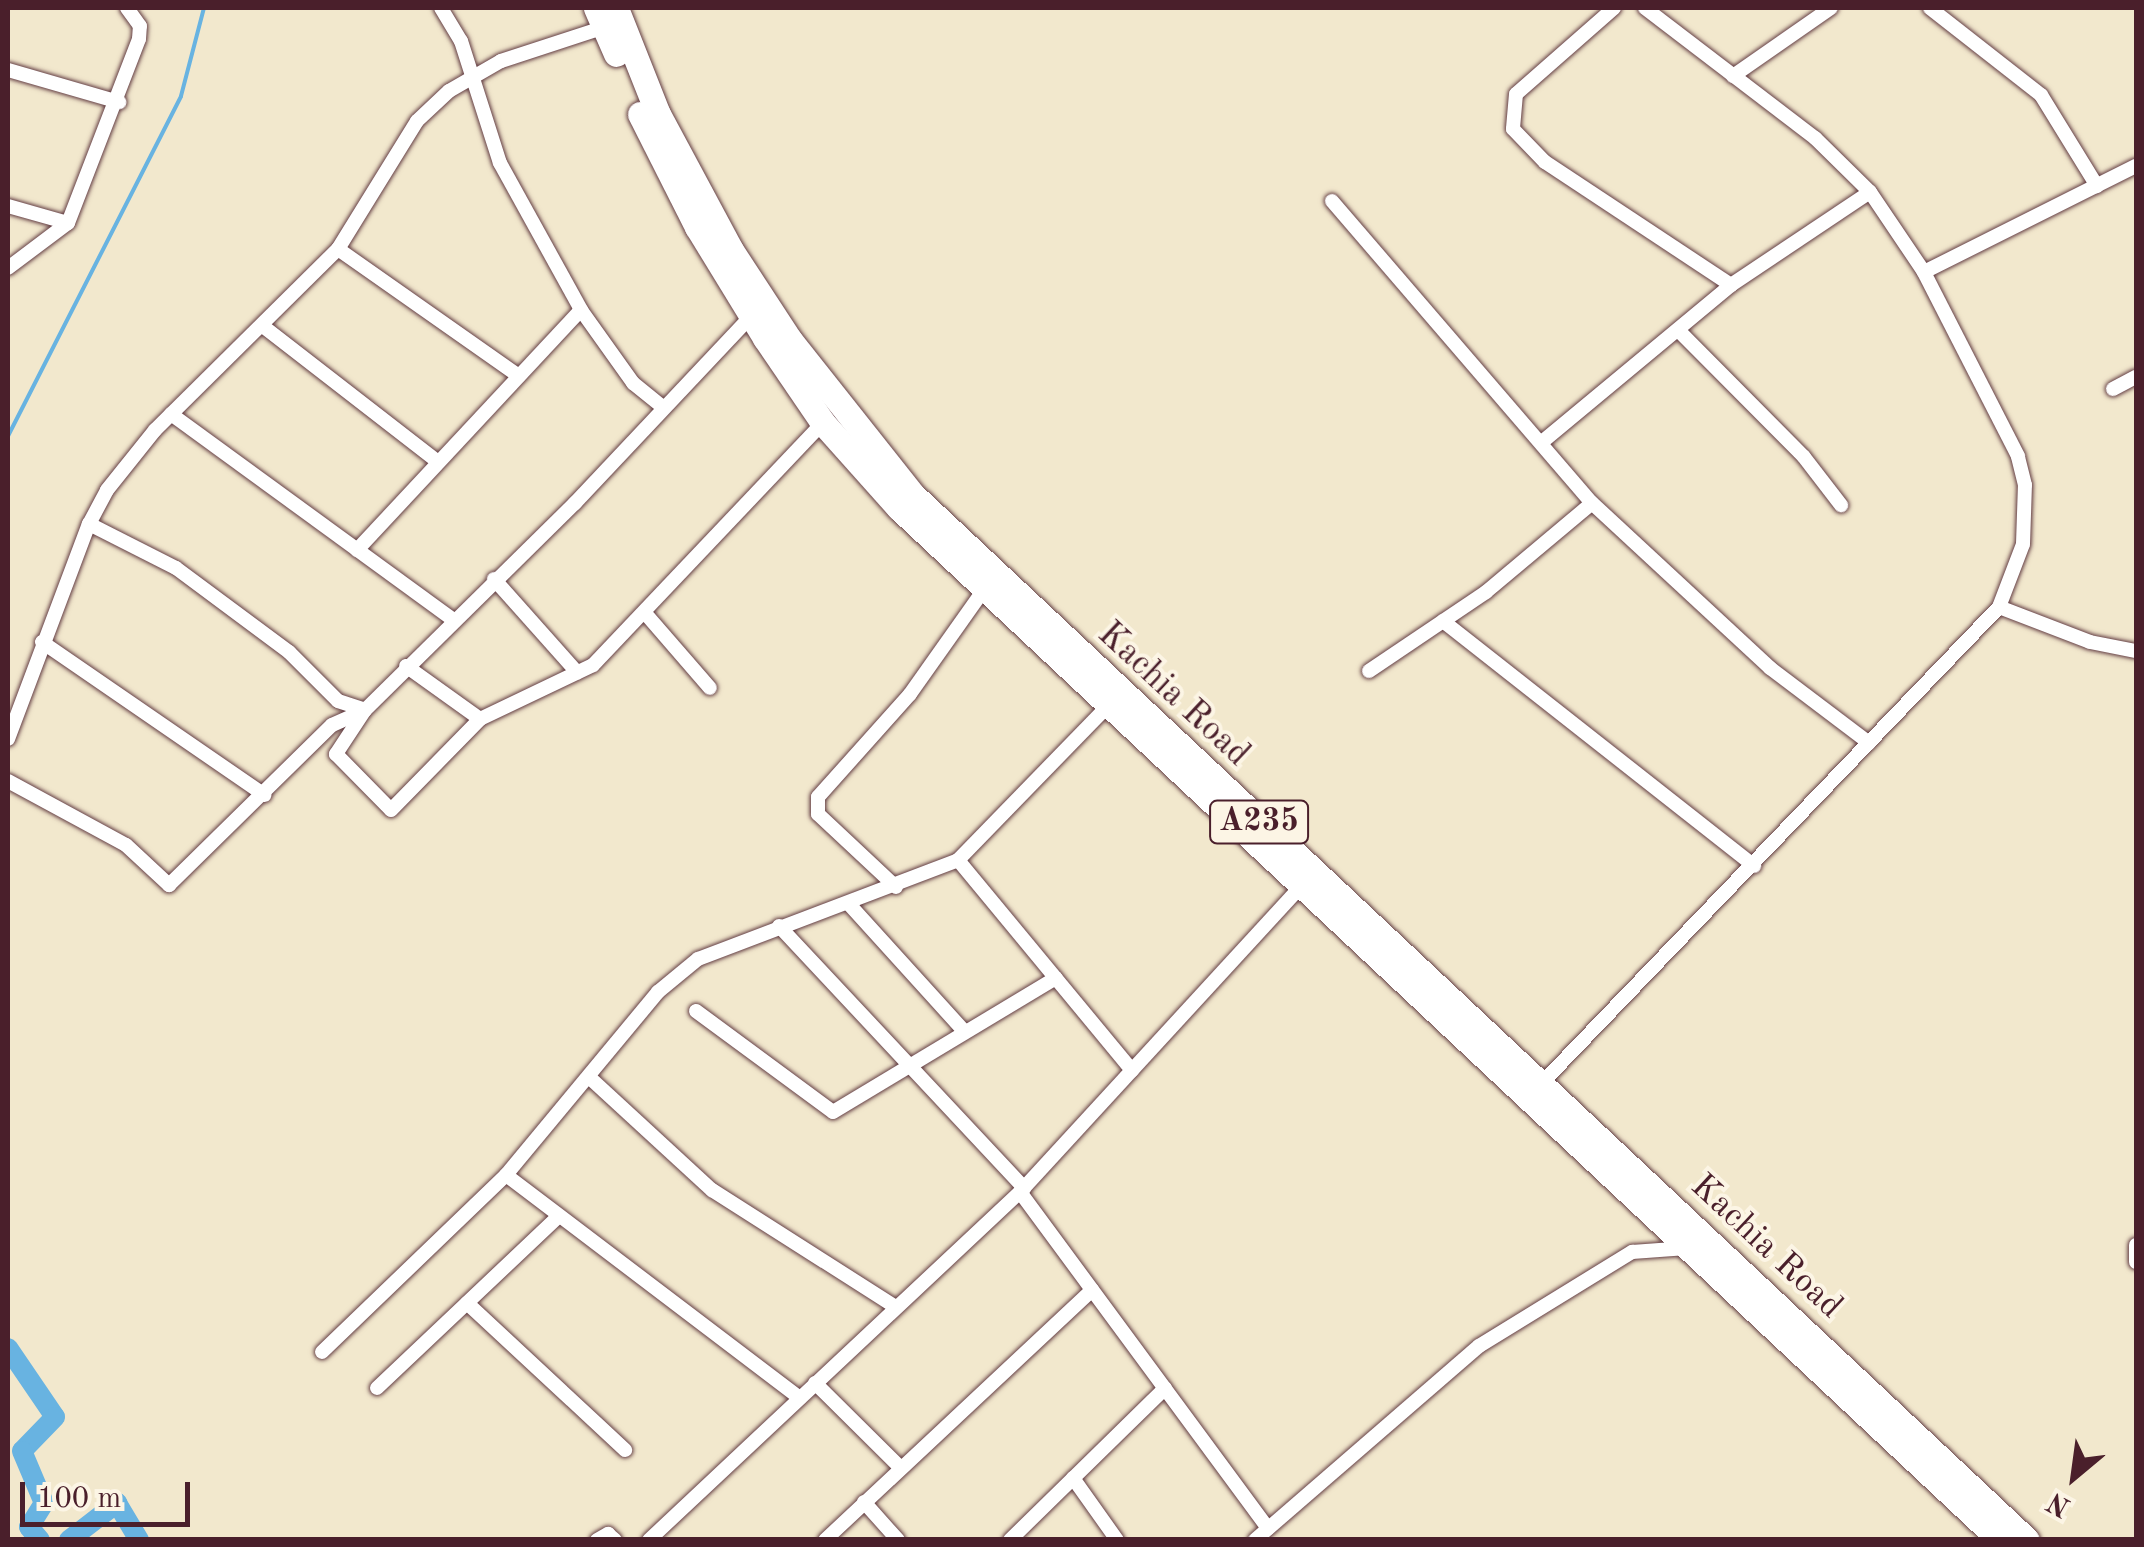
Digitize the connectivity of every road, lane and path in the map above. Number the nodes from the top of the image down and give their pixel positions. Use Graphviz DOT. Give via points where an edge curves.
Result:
graph roads {
  1 [pos="127,8"];
  2 [pos="441,8"];
  3 [pos="1614,8"];
  4 [pos="1645,8"];
  5 [pos="1830,8"];
  6 [pos="1930,8"];
  7 [pos="606,14"];
  8 [pos="8,70"];
  9 [pos="473,74"];
  10 [pos="1734,76"];
  11 [pos="119,102"];
  12 [pos="2136,166"];
  13 [pos="2097,186"];
  14 [pos="1870,192"];
  15 [pos="1332,201"];
  16 [pos="8,206"];
  17 [pos="68,223"];
  18 [pos="338,249"];
  19 [pos="8,268"];
  20 [pos="1924,272"];
  21 [pos="1731,284"];
  22 [pos="581,310"];
  23 [pos="751,316"];
  24 [pos="264,328"];
  25 [pos="1679,331"];
  26 [pos="518,376"];
  27 [pos="2136,378"];
  28 [pos="2114,389"];
  29 [pos="663,408"];
  30 [pos="170,414"];
  31 [pos="823,423"];
  32 [pos="1542,442"];
  33 [pos="438,462"];
  34 [pos="1592,503"];
  35 [pos="1841,505"];
  36 [pos="89,524"];
  37 [pos="357,550"];
  38 [pos="494,579"];
  39 [pos="983,591"];
  40 [pos="2000,606"];
  41 [pos="646,613"];
  42 [pos="452,619"];
  43 [pos="1443,621"];
  44 [pos="42,642"];
  45 [pos="2136,651"];
  46 [pos="406,666"];
  47 [pos="1369,671"];
  48 [pos="577,672"];
  49 [pos="710,688"];
  50 [pos="1107,707"];
  51 [pos="365,710"];
  52 [pos="480,719"];
  53 [pos="8,739"];
  54 [pos="1869,743"];
  55 [pos="8,781"];
  56 [pos="265,794"];
  57 [pos="958,860"];
  58 [pos="1754,866"];
  59 [pos="896,887"];
  60 [pos="1300,887"];
  61 [pos="848,903"];
  62 [pos="780,926"];
  63 [pos="1056,978"];
  64 [pos="696,1010"];
  65 [pos="963,1030"];
  66 [pos="906,1066"];
  67 [pos="1132,1070"];
  68 [pos="590,1078"];
  69 [pos="1541,1084"];
  70 [pos="506,1175"];
  71 [pos="1022,1190"];
  72 [pos="558,1217"];
  73 [pos="2136,1245"];
  74 [pos="1688,1248"];
  75 [pos="2136,1262"];
  76 [pos="1092,1290"];
  77 [pos="467,1303"];
  78 [pos="896,1308"];
  79 [pos="322,1352"];
  80 [pos="815,1383"];
  81 [pos="377,1388"];
  82 [pos="1164,1388"];
  83 [pos="800,1398"];
  84 [pos="625,1450"];
  85 [pos="900,1467"];
  86 [pos="1073,1478"];
  87 [pos="864,1502"];
  88 [pos="1268,1528"];
  89 [pos="597,1540"];
  90 [pos="615,1540"];
  91 [pos="649,1540"];
  92 [pos="826,1540"];
  93 [pos="898,1540"];
  94 [pos="1010,1540"];
  95 [pos="1117,1540"];
  96 [pos="1255,1540"];
  97 [pos="2000,1540"];
  98 [pos="2027,1540"];
  1 -- 11 [label="street" via="140,26 140,39"];
  2 -- 9 [label="street"];
  3 -- 21 [label="street" via="1516,94 1513,129 1545,162"];
  4 -- 10 [label="street"];
  5 -- 10 [label="street"];
  6 -- 13 [label="street" via="2041,95"];
  7 -- 9 [label="street"];
  7 -- 23 [label="highway, Kachia Road / A235" via="669,177"];
  7 -- 69 [label="highway, Kachia Road / A235" via="731,250 790,340 885,462 993,576"];
  8 -- 11 [label="street"];
  9 -- 18 [label="street" via="417,121"];
  9 -- 22 [label="street" via="500,163"];
  10 -- 14 [label="street" via="1815,138"];
  11 -- 17 [label="street"];
  12 -- 13 [label="street"];
  13 -- 20 [label="street"];
  14 -- 20 [label="street"];
  14 -- 21 [label="street"];
  15 -- 32 [label="street"];
  16 -- 17 [label="street"];
  17 -- 19 [label="street"];
  18 -- 24 [label="street"];
  18 -- 26 [label="street"];
  20 -- 40 [label="street" via="2018,456 2023,544"];
  21 -- 25 [label="street"];
  22 -- 26 [label="street"];
  22 -- 29 [label="street" via="633,383"];
  23 -- 29 [label="street"];
  23 -- 31 [label="highway, Kachia Road / A235"];
  24 -- 30 [label="street"];
  24 -- 33 [label="street"];
  25 -- 32 [label="street"];
  25 -- 35 [label="street" via="1804,457"];
  26 -- 33 [label="street"];
  27 -- 28 [label="street"];
  29 -- 38 [label="street"];
  30 -- 36 [label="street" via="107,490"];
  30 -- 37 [label="street"];
  31 -- 39 [label="highway, Kachia Road / A235"];
  31 -- 41 [label="street"];
  32 -- 34 [label="street"];
  33 -- 37 [label="street"];
  34 -- 43 [label="street"];
  34 -- 54 [label="street" via="1770,668"];
  36 -- 44 [label="street"];
  36 -- 51 [label="street" via="176,568 290,652 338,701"];
  37 -- 42 [label="street"];
  38 -- 42 [label="street"];
  38 -- 48 [label="street"];
  39 -- 50 [label="highway, Kachia Road / A235"];
  39 -- 59 [label="street" via="910,694 818,797 818,814"];
  40 -- 45 [label="street" via="2090,642"];
  40 -- 54 [label="street"];
  41 -- 48 [label="street" via="609,652"];
  41 -- 49 [label="street"];
  42 -- 46 [label="street"];
  43 -- 47 [label="street"];
  43 -- 58 [label="street"];
  44 -- 53 [label="street"];
  44 -- 56 [label="street"];
  46 -- 51 [label="street"];
  46 -- 52 [label="street"];
  48 -- 52 [label="street"];
  50 -- 57 [label="street"];
  50 -- 60 [label="highway, Kachia Road / A235"];
  51 -- 52 [label="street" via="336,754 391,810"];
  51 -- 56 [label="street" via="332,725"];
  54 -- 58 [label="street"];
  55 -- 56 [label="street" via="126,845 169,885"];
  57 -- 59 [label="street"];
  57 -- 63 [label="street"];
  58 -- 69 [label="street"];
  59 -- 61 [label="street"];
  60 -- 67 [label="street"];
  60 -- 74 [label="highway, Kachia Road / A235"];
  61 -- 62 [label="street"];
  61 -- 65 [label="street"];
  62 -- 66 [label="street"];
  62 -- 68 [label="street" via="698,959 658,992"];
  63 -- 65 [label="street"];
  63 -- 67 [label="street"];
  64 -- 66 [label="street" via="833,1112"];
  65 -- 66 [label="street"];
  66 -- 71 [label="street"];
  67 -- 71 [label="street"];
  68 -- 70 [label="street"];
  68 -- 78 [label="street" via="712,1190"];
  69 -- 98 [label="highway, Kachia Road / A235"];
  70 -- 72 [label="street"];
  70 -- 79 [label="street"];
  71 -- 76 [label="street"];
  71 -- 78 [label="street"];
  72 -- 77 [label="street"];
  72 -- 83 [label="street"];
  73 -- 75 [label="street"];
  74 -- 88 [label="street" via="1632,1252 1479,1346"];
  74 -- 97 [label="highway, Kachia Road / A235"];
  76 -- 82 [label="street"];
  76 -- 85 [label="street"];
  77 -- 81 [label="street"];
  77 -- 84 [label="street"];
  78 -- 80 [label="street"];
  80 -- 83 [label="street"];
  80 -- 85 [label="street"];
  82 -- 86 [label="street"];
  82 -- 88 [label="street"];
  83 -- 91 [label="street"];
  85 -- 87 [label="street"];
  86 -- 94 [label="street"];
  86 -- 95 [label="street"];
  87 -- 92 [label="street"];
  87 -- 93 [label="street"];
  88 -- 96 [label="street"];
  89 -- 90 [label="street" via="608,1534"];
}
